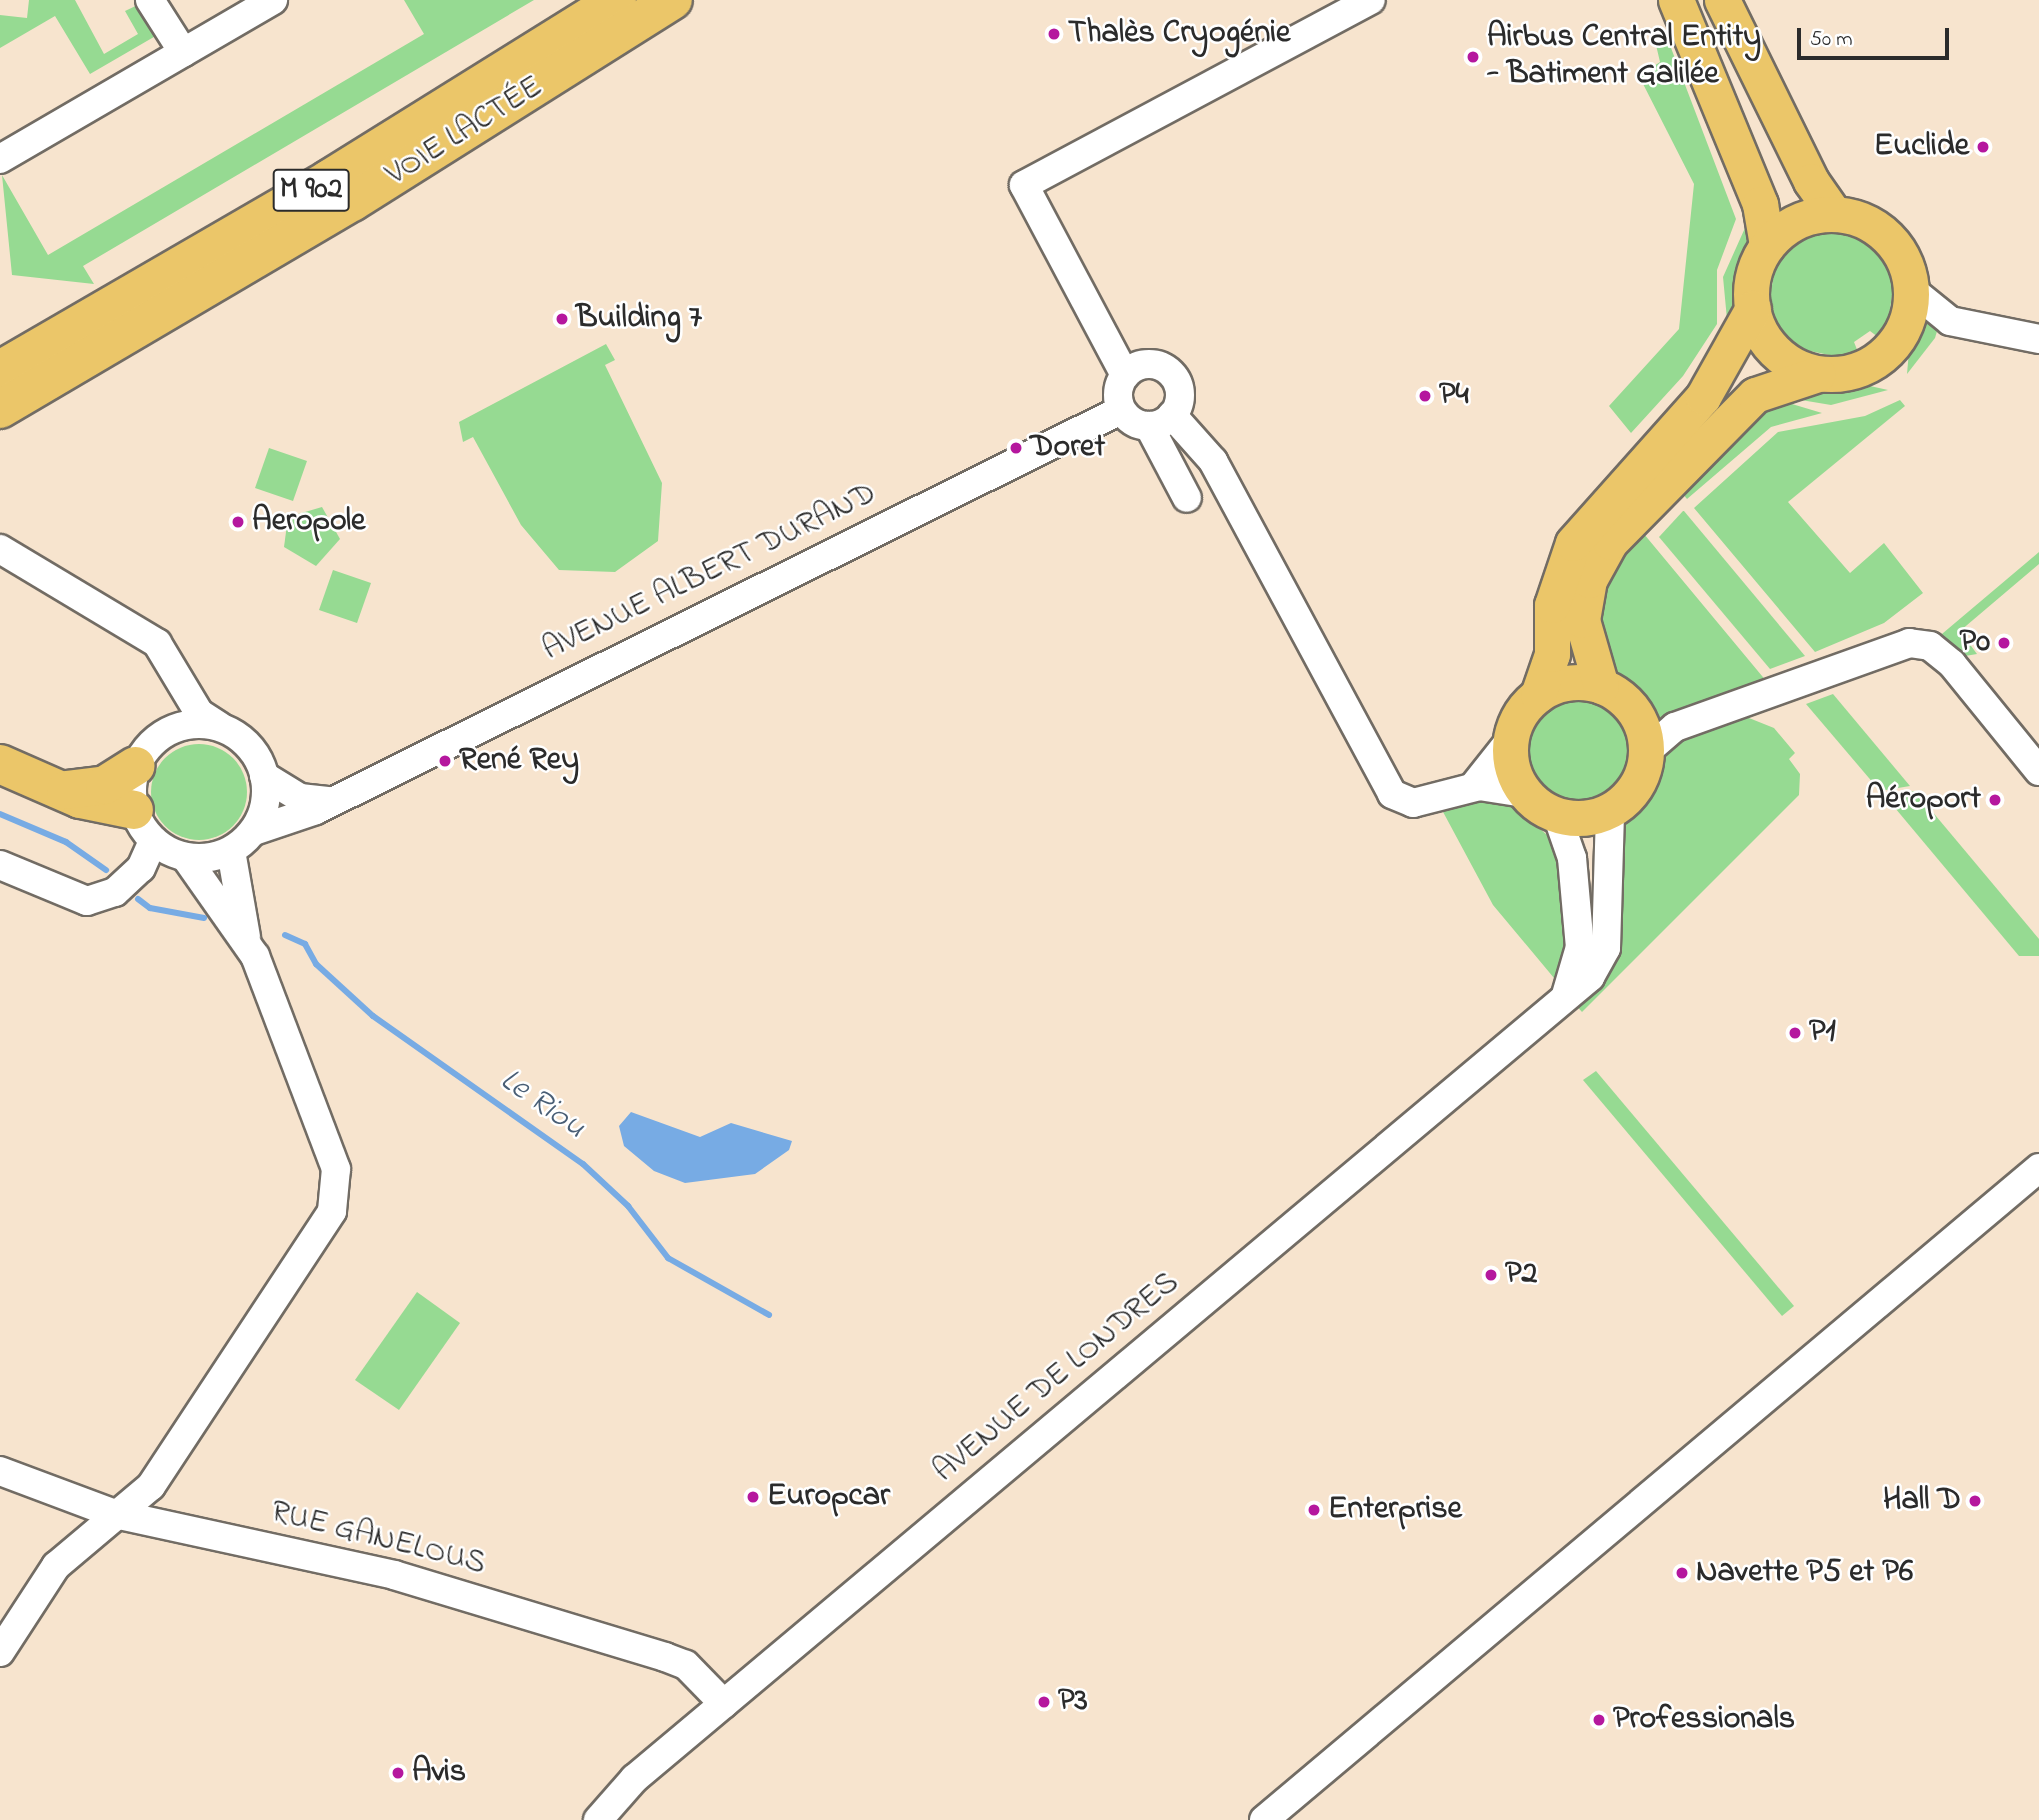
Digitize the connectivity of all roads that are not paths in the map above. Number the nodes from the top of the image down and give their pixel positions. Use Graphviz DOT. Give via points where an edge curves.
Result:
graph roads {
  1 [pos="150,0"];
  2 [pos="273,0"];
  3 [pos="617,0"];
  4 [pos="673,0"];
  5 [pos="1371,0"];
  6 [pos="1676,0"];
  7 [pos="1722,0"];
  8 [pos="183,52"];
  9 [pos="0,159"];
  10 [pos="1834,214"];
  11 [pos="1767,245"];
  12 [pos="1912,290"];
  13 [pos="1752,309"];
  14 [pos="2039,339"];
  15 [pos="0,370"];
  16 [pos="1818,374"];
  17 [pos="1125,375"];
  18 [pos="0,409"];
  19 [pos="1121,410"];
  20 [pos="1161,420"];
  21 [pos="1187,498"];
  22 [pos="0,549"];
  23 [pos="133,629"];
  24 [pos="1601,686"];
  25 [pos="1538,695"];
  26 [pos="219,726"];
  27 [pos="162,734"];
  28 [pos="1511,739"];
  29 [pos="1646,752"];
  30 [pos="0,764"];
  31 [pos="136,766"];
  32 [pos="2039,771"];
  33 [pos="264,776"];
  34 [pos="1472,787"];
  35 [pos="64,790"];
  36 [pos="1525,793"];
  37 [pos="330,802"];
  38 [pos="1610,810"];
  39 [pos="1557,815"];
  40 [pos="143,825"];
  41 [pos="254,831"];
  42 [pos="231,851"];
  43 [pos="186,858"];
  44 [pos="0,865"];
  45 [pos="247,939"];
  46 [pos="1566,995"];
  47 [pos="2039,1168"];
  48 [pos="2039,1192"];
  49 [pos="0,1471"];
  50 [pos="115,1514"];
  51 [pos="0,1652"];
  52 [pos="724,1704"];
  53 [pos="1371,1730"];
  54 [pos="598,1820"];
  55 [pos="1264,1820"];
  1 -- 8 [label="street"];
  2 -- 8 [label="street"];
  3 -- 15 [label="highway, VOIE LACTÉE / M 902" via="329,179"];
  4 -- 18 [label="highway, VOIE LACTÉE / M 902" via="352,202"];
  5 -- 17 [label="street" via="1024,185"];
  6 -- 11 [label="main road" via="1760,204"];
  7 -- 10 [label="main road" via="1811,181"];
  8 -- 9 [label="street"];
  10 -- 11 [label="main road" via="1804,219"];
  10 -- 12 [label="main road" via="1864,221 1889,239"];
  11 -- 13 [label="main road" via="1754,275"];
  12 -- 14 [label="street" via="1950,321"];
  12 -- 16 [label="main road" via="1909,315 1890,349 1857,371"];
  13 -- 16 [label="main road" via="1775,351"];
  13 -- 25 [label="main road" via="1703,397 1573,543 1556,583 1552,654"];
  16 -- 24 [label="main road" via="1755,395 1610,542 1589,580 1582,620"];
  17 -- 19 [label="street" via="1118,392"];
  17 -- 20 [label="street" via="1147,364 1168,372 1179,391"];
  19 -- 20 [label="street"];
  19 -- 37 [label="street, AVENUE ALBERT DURAND"];
  20 -- 21 [label="street"];
  20 -- 34 [label="street" via="1222,477 1381,781 1413,803"];
  22 -- 23 [label="street"];
  23 -- 26 [label="street" via="157,643 199,713"];
  23 -- 27 [label="street" via="166,687"];
  24 -- 25 [label="main road" via="1568,682"];
  24 -- 29 [label="main road" via="1634,712"];
  25 -- 28 [label="main road"];
  26 -- 27 [label="street" via="184,725"];
  26 -- 33 [label="street" via="249,745"];
  27 -- 31 [label="street"];
  28 -- 34 [label="street"];
  28 -- 36 [label="main road" via="1512,767"];
  29 -- 32 [label="street" via="1675,727 1909,643 1930,646 1952,663"];
  29 -- 38 [label="main road" via="1636,786"];
  30 -- 35 [label="highway"];
  31 -- 35 [label="highway" via="96,788"];
  31 -- 40 [label="street"];
  33 -- 37 [label="street" via="300,798"];
  33 -- 41 [label="street" via="265,808"];
  34 -- 36 [label="street"];
  35 -- 40 [label="highway"];
  36 -- 39 [label="main road"];
  37 -- 41 [label="street, AVENUE ALBERT DURAND"];
  38 -- 39 [label="main road"];
  38 -- 46 [label="street, AVENUE DE LONDRES" via="1606,948 1590,977"];
  39 -- 46 [label="street" via="1572,858 1580,947"];
  40 -- 43 [label="street"];
  40 -- 44 [label="street" via="136,872 115,892 87,901"];
  41 -- 42 [label="street"];
  42 -- 43 [label="street"];
  42 -- 45 [label="street"];
  43 -- 45 [label="street"];
  45 -- 50 [label="street" via="336,1169 332,1211 151,1486"];
  46 -- 52 [label="street, AVENUE DE LONDRES"];
  47 -- 53 [label="street"];
  48 -- 53 [label="street" via="1402,1720"];
  49 -- 50 [label="street, RUE GANELOUS"];
  50 -- 51 [label="street" via="56,1566"];
  50 -- 52 [label="street, RUE GANELOUS" via="394,1575 542,1618 686,1665"];
  52 -- 54 [label="street, AVENUE DE LONDRES" via="628,1785"];
  53 -- 55 [label="street"];
}
